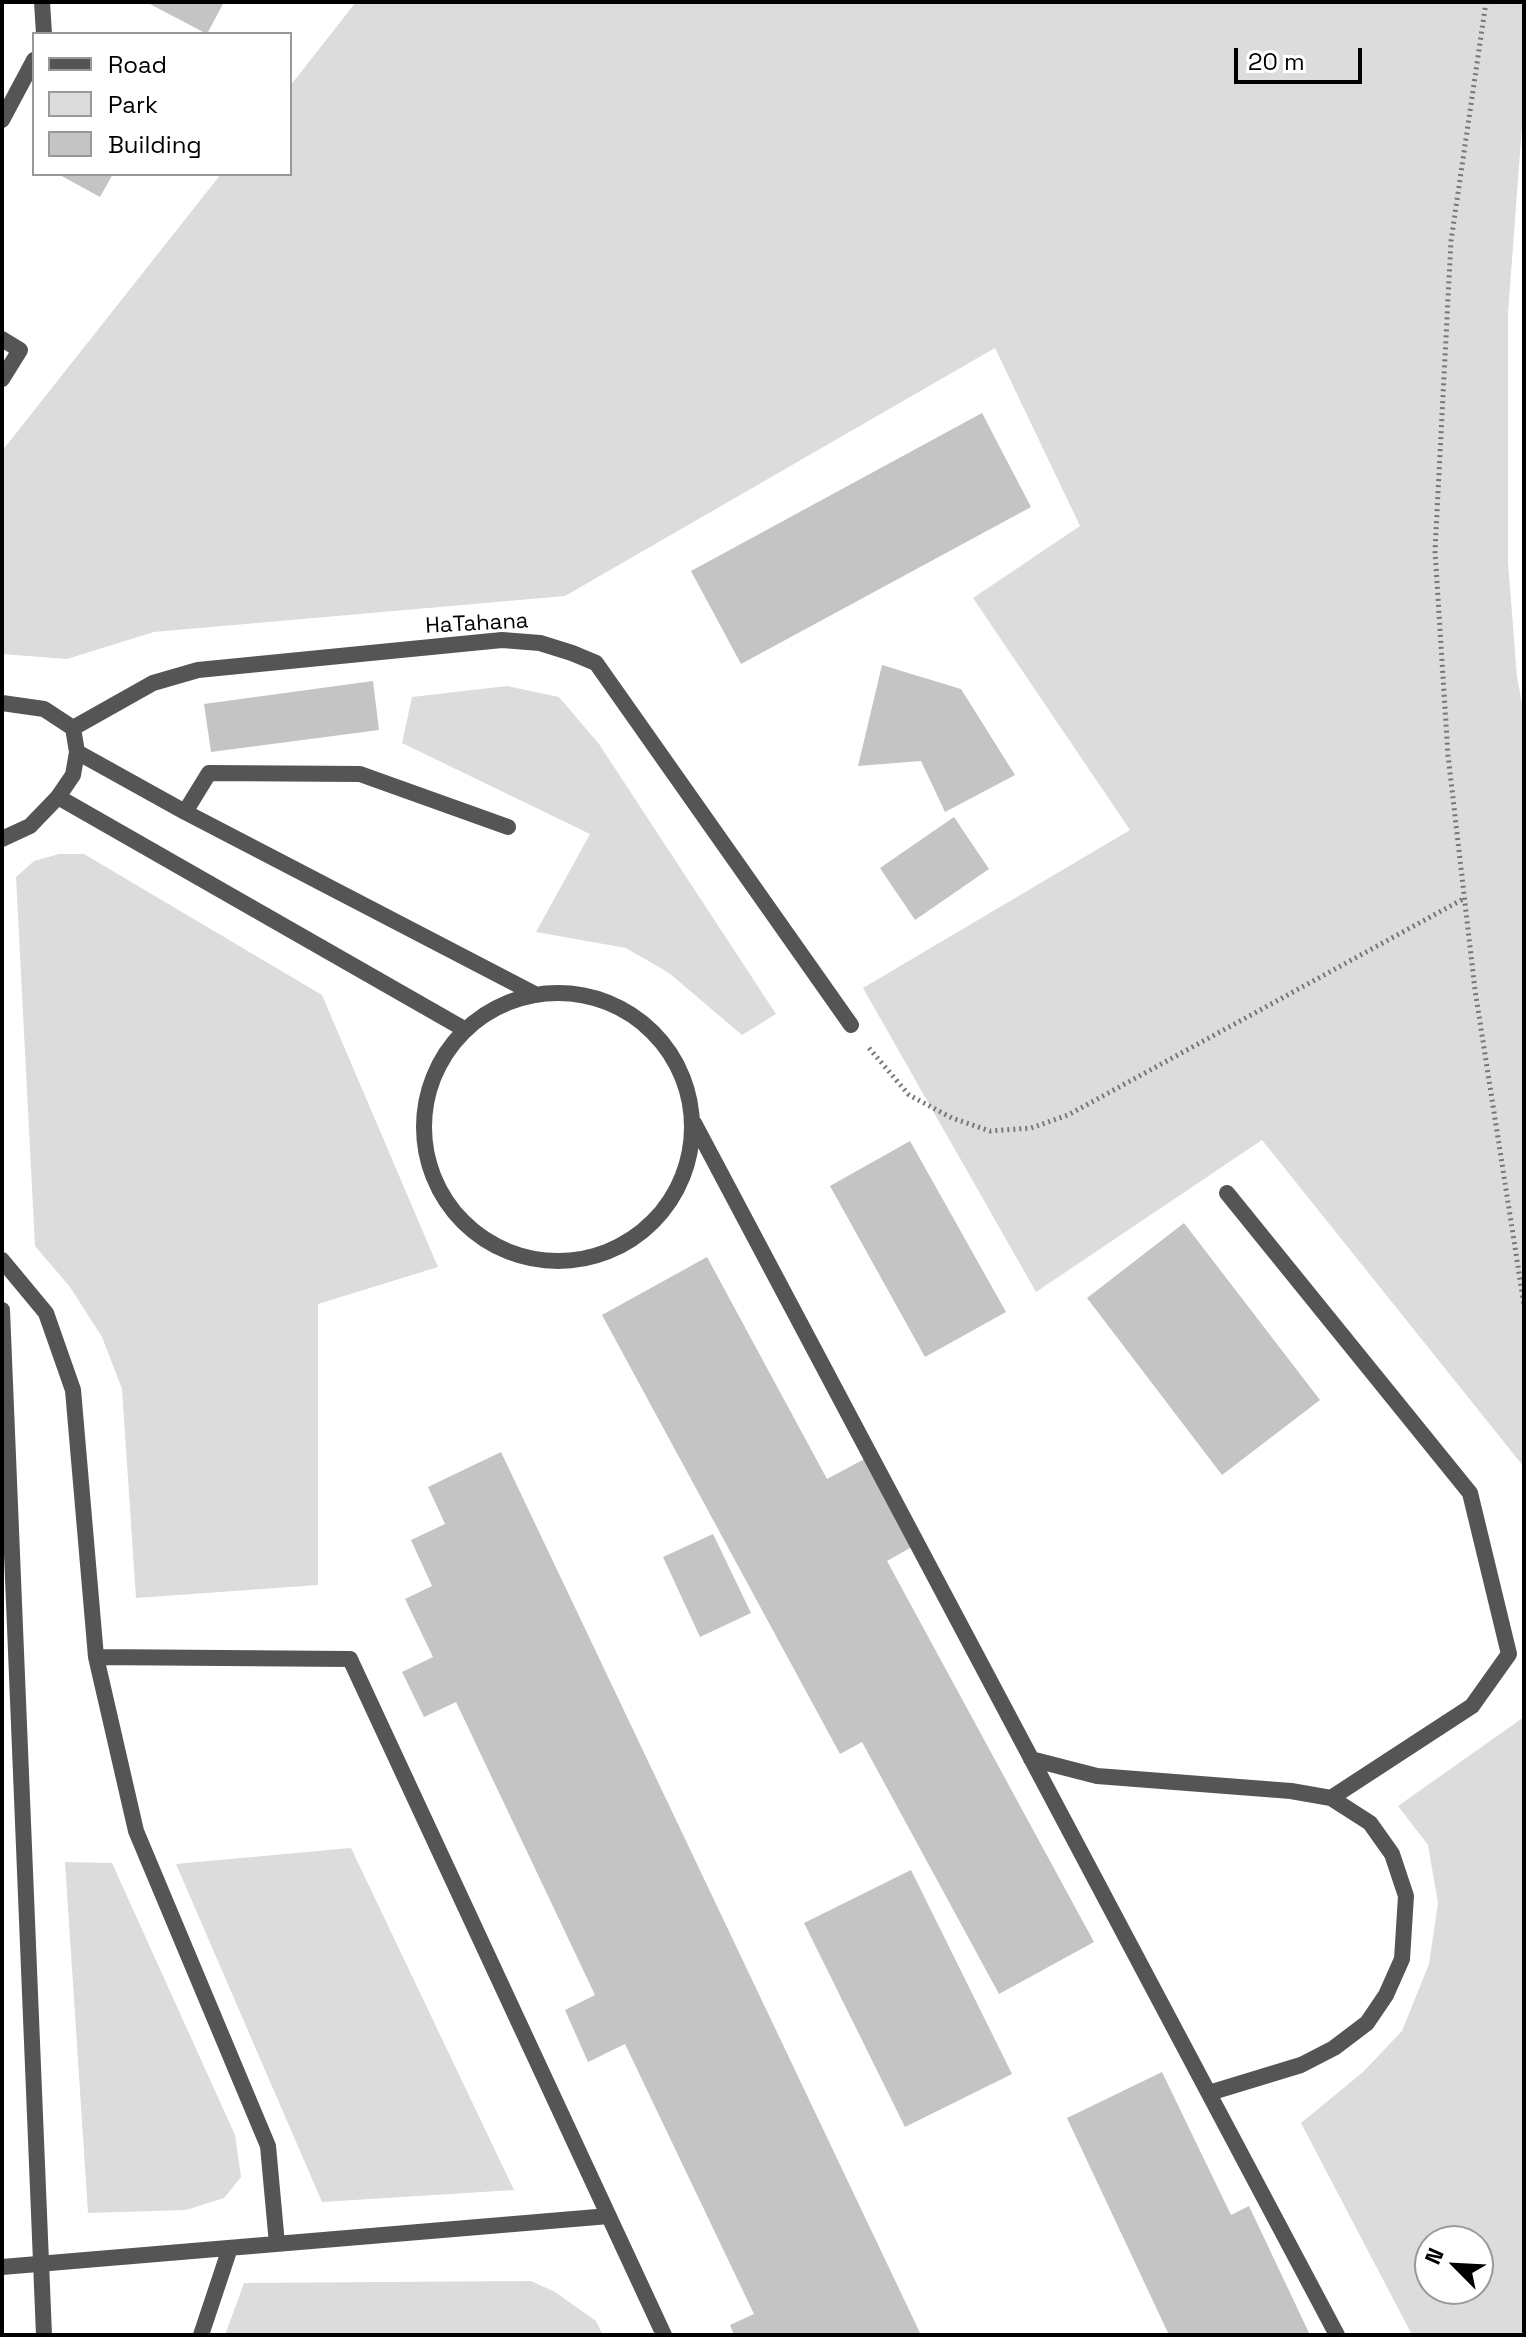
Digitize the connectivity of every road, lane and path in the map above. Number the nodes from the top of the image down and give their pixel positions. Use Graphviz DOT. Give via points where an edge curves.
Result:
graph roads {
  1 [pos="42,2"];
  2 [pos="1486,2"];
  3 [pos="44,32"];
  4 [pos="32,64"];
  5 [pos="2,120"];
  6 [pos="2,339"];
  7 [pos="2,379"];
  8 [pos="2,703"];
  9 [pos="73,728"];
  10 [pos="77,752"];
  11 [pos="58,797"];
  12 [pos="185,812"];
  13 [pos="508,827"];
  14 [pos="2,839"];
  15 [pos="1465,898"];
  16 [pos="533,993"];
  17 [pos="851,1025"];
  18 [pos="464,1029"];
  19 [pos="694,1123"];
  20 [pos="1227,1193"];
  21 [pos="2,1260"];
  22 [pos="1524,1305"];
  23 [pos="2,1310"];
  24 [pos="96,1657"];
  25 [pos="1031,1759"];
  26 [pos="1331,1798"];
  27 [pos="1209,2093"];
  28 [pos="609,2216"];
  29 [pos="277,2244"];
  30 [pos="230,2248"];
  31 [pos="41,2262"];
  32 [pos="2,2267"];
  33 [pos="44,2335"];
  34 [pos="201,2335"];
  35 [pos="664,2335"];
  36 [pos="1337,2335"];
  1 -- 3 [label="street"];
  2 -- 15 [label="path" via="1451,241 1435,551 1448,755"];
  4 -- 5 [label="street"];
  6 -- 7 [label="street" via="20,350"];
  8 -- 9 [label="street" via="44,709"];
  9 -- 10 [label="street"];
  9 -- 17 [label="street, HaTahana" via="153,683 198,670 502,640 572,653 596,663"];
  10 -- 11 [label="street" via="73,775"];
  10 -- 12 [label="street"];
  11 -- 14 [label="street" via="30,826"];
  11 -- 18 [label="street"];
  12 -- 13 [label="street" via="209,773 360,774"];
  12 -- 16 [label="street"];
  15 -- 17 [label="path" via="1068,1115 1031,1128 990,1131 909,1095"];
  15 -- 22 [label="path"];
  16 -- 18 [label="street" via="489,1010"];
  16 -- 19 [label="street" via="559,991 605,999 650,1026 679,1064"];
  18 -- 19 [label="street" via="436,1068 429,1092 423,1117 428,1164 442,1198 473,1233 505,1253 552,1263 591,1259 651,1227 679,1189"];
  19 -- 25 [label="street"];
  20 -- 26 [label="street" via="1470,1493 1509,1654 1472,1706"];
  21 -- 24 [label="street" via="46,1313 73,1390"];
  23 -- 31 [label="street"];
  24 -- 28 [label="street" via="350,1659"];
  24 -- 29 [label="street" via="136,1831 268,2146"];
  25 -- 26 [label="street" via="1097,1776"];
  25 -- 27 [label="street"];
  26 -- 27 [label="street" via="1370,1823 1392,1854 1406,1896 1402,1959 1367,2023 1334,2048 1301,2065"];
  27 -- 36 [label="street"];
  28 -- 29 [label="street"];
  28 -- 35 [label="street"];
  29 -- 30 [label="street"];
  30 -- 31 [label="street"];
  30 -- 34 [label="street"];
  31 -- 32 [label="street"];
  31 -- 33 [label="street"];
}
